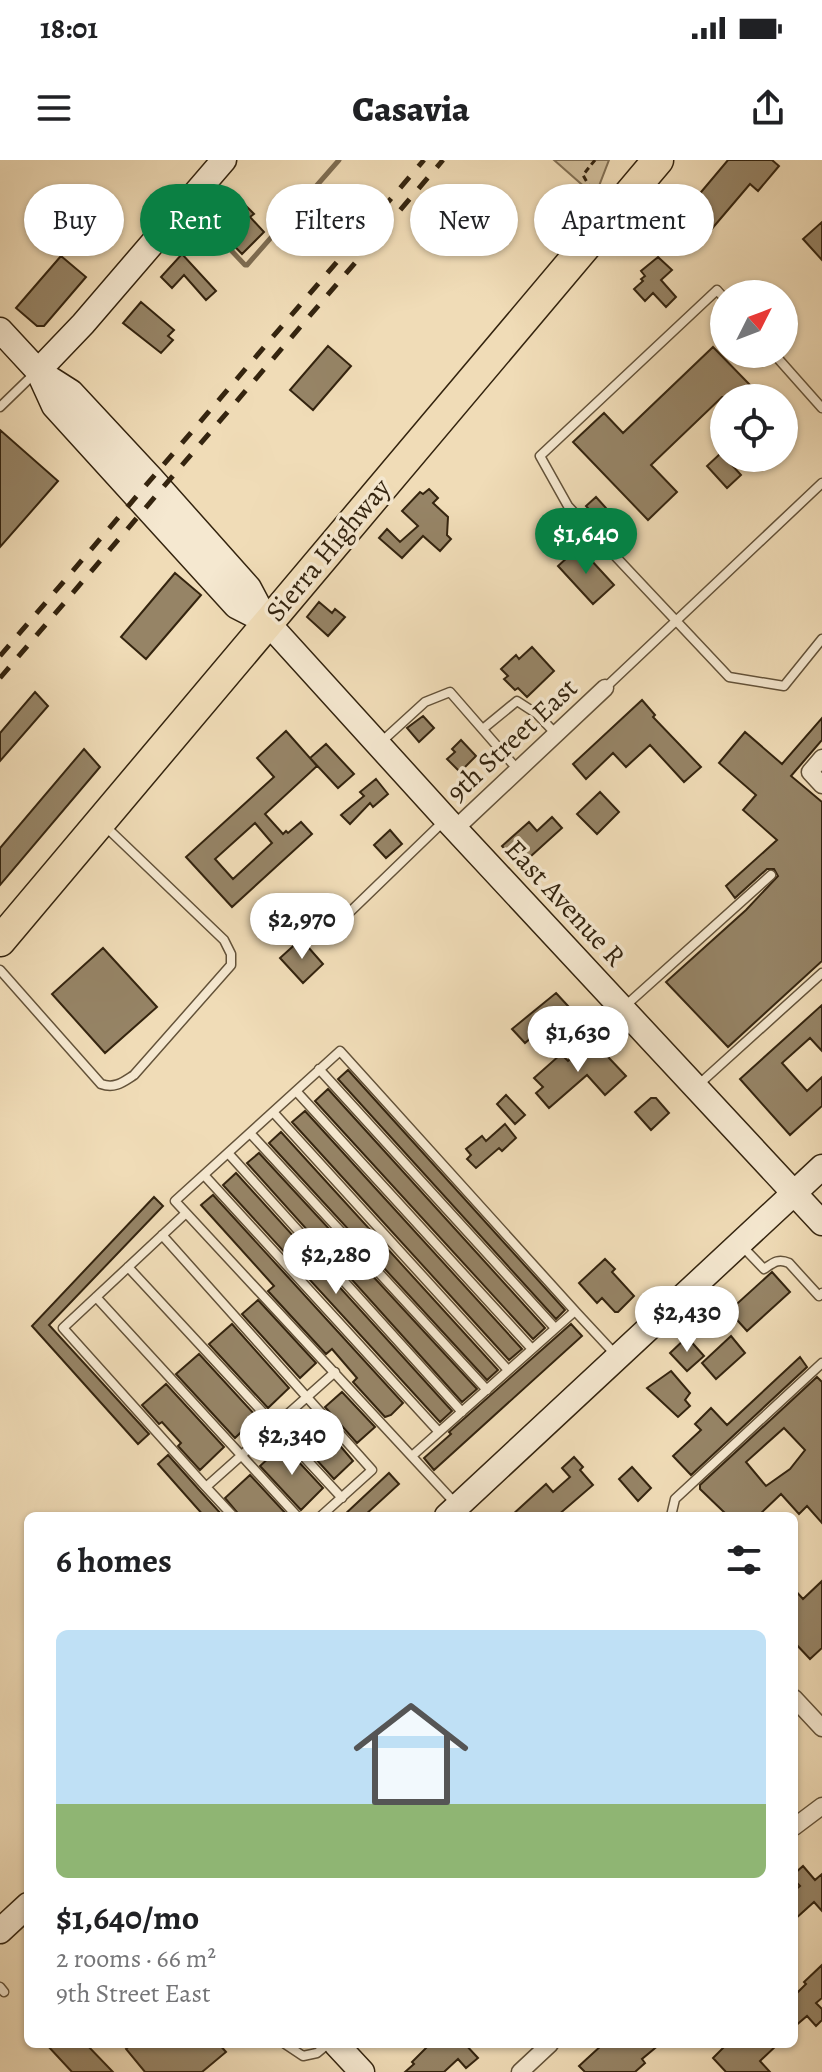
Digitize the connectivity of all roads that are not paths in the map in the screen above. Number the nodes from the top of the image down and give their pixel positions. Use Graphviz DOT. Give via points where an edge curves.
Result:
graph roads {
  1 [pos="224,160"];
  2 [pos="658,160"];
  3 [pos="710,297"];
  4 [pos="0,330"];
  5 [pos="786,368"];
  6 [pos="38,371"];
  7 [pos="0,407"];
  8 [pos="822,408"];
  9 [pos="822,483"];
  10 [pos="267,622"];
  11 [pos="675,622"];
  12 [pos="822,639"];
  13 [pos="605,688"];
  14 [pos="484,728"];
  15 [pos="557,734"];
  16 [pos="379,745"];
  17 [pos="822,758"];
  18 [pos="518,770"];
  19 [pos="822,785"];
  20 [pos="101,821"];
  21 [pos="450,824"];
  22 [pos="771,875"];
  23 [pos="326,935"];
  24 [pos="0,941"];
  25 [pos="0,970"];
  26 [pos="822,973"];
  27 [pos="623,1008"];
  28 [pos="319,1069"];
  29 [pos="697,1087"];
  30 [pos="296,1091"];
  31 [pos="273,1112"];
  32 [pos="250,1133"];
  33 [pos="228,1153"];
  34 [pos="822,1167"];
  35 [pos="204,1175"];
  36 [pos="794,1193"];
  37 [pos="186,1213"];
  38 [pos="822,1223"];
  39 [pos="162,1235"];
  40 [pos="741,1245"];
  41 [pos="128,1267"];
  42 [pos="821,1296"];
  43 [pos="96,1297"];
  44 [pos="575,1311"];
  45 [pos="555,1328"];
  46 [pos="532,1349"];
  47 [pos="618,1358"];
  48 [pos="822,1363"];
  49 [pos="508,1370"];
  50 [pos="335,1372"];
  51 [pos="487,1390"];
  52 [pos="308,1397"];
  53 [pos="462,1412"];
  54 [pos="276,1425"];
  55 [pos="439,1432"];
  56 [pos="242,1455"];
  57 [pos="412,1456"];
  58 [pos="206,1487"];
  59 [pos="342,1498"];
  60 [pos="453,1511"];
  61 [pos="229,1512"];
  62 [pos="293,1512"];
  63 [pos="326,1512"];
  64 [pos="672,1512"];
  65 [pos="798,1702"];
  66 [pos="822,1728"];
  67 [pos="822,1806"];
  68 [pos="798,1824"];
  69 [pos="24,1909"];
  70 [pos="0,1931"];
  71 [pos="291,2048"];
  72 [pos="323,2048"];
  73 [pos="340,2048"];
  74 [pos="546,2048"];
  75 [pos="362,2072"];
  76 [pos="520,2072"];
  1 -- 6 [label="main road"];
  2 -- 10 [label="highway, Sierra Highway"];
  3 -- 11 [label="lane" via="540,456 568,506"];
  4 -- 6 [label="main road, East Avenue R"];
  5 -- 8 [label="lane"];
  6 -- 7 [label="lane"];
  6 -- 10 [label="main road, East Avenue R" via="54,406 236,606"];
  9 -- 11 [label="lane"];
  10 -- 16 [label="main road, East Avenue R"];
  10 -- 20 [label="highway, Sierra Highway"];
  11 -- 12 [label="lane" via="729,677 784,686"];
  11 -- 13 [label="lane"];
  13 -- 15 [label="street, 9th Street East"];
  14 -- 15 [label="lane" via="517,701"];
  14 -- 16 [label="lane" via="450,692 425,702"];
  14 -- 18 [label="lane"];
  15 -- 18 [label="street, 9th Street East"];
  16 -- 21 [label="main road, East Avenue R"];
  17 -- 19 [label="street" via="810,772"];
  18 -- 21 [label="street, 9th Street East"];
  20 -- 24 [label="highway, Sierra Highway"];
  20 -- 25 [label="lane" via="224,940 231,965 134,1075 118,1086 101,1084"];
  21 -- 23 [label="lane"];
  21 -- 27 [label="main road, East Avenue R"];
  22 -- 27 [label="lane"];
  26 -- 29 [label="lane"];
  27 -- 29 [label="main road, East Avenue R"];
  28 -- 30 [label="lane"];
  28 -- 44 [label="lane" via="340,1051"];
  28 -- 45 [label="lane"];
  29 -- 36 [label="main road, East Avenue R"];
  30 -- 31 [label="lane"];
  30 -- 46 [label="lane"];
  31 -- 32 [label="lane"];
  31 -- 49 [label="lane"];
  32 -- 33 [label="lane"];
  32 -- 51 [label="lane"];
  33 -- 35 [label="lane"];
  33 -- 53 [label="lane"];
  34 -- 36 [label="main road"];
  35 -- 37 [label="lane" via="175,1201"];
  35 -- 55 [label="lane"];
  36 -- 38 [label="main road, East Avenue R"];
  36 -- 40 [label="main road"];
  37 -- 39 [label="lane"];
  37 -- 50 [label="lane"];
  39 -- 41 [label="lane"];
  39 -- 52 [label="lane"];
  40 -- 42 [label="lane" via="764,1269 776,1261 789,1263"];
  40 -- 47 [label="main road"];
  41 -- 43 [label="lane"];
  41 -- 54 [label="lane"];
  43 -- 56 [label="lane"];
  43 -- 58 [label="lane" via="63,1328"];
  44 -- 45 [label="lane"];
  44 -- 47 [label="lane"];
  45 -- 46 [label="lane"];
  46 -- 49 [label="lane"];
  47 -- 60 [label="main road"];
  48 -- 64 [label="lane" via="675,1499"];
  49 -- 51 [label="lane"];
  50 -- 52 [label="lane"];
  50 -- 57 [label="lane"];
  51 -- 53 [label="lane"];
  52 -- 54 [label="lane"];
  52 -- 59 [label="lane" via="372,1470"];
  53 -- 55 [label="lane"];
  54 -- 56 [label="lane"];
  54 -- 59 [label="lane"];
  55 -- 57 [label="lane"];
  56 -- 58 [label="lane"];
  56 -- 62 [label="lane"];
  57 -- 60 [label="lane"];
  58 -- 61 [label="lane"];
  59 -- 63 [label="lane"];
  65 -- 66 [label="street"];
  67 -- 68 [label="street"];
  69 -- 70 [label="main road"];
  71 -- 72 [label="lane" via="303,2056"];
  73 -- 75 [label="main road"];
  74 -- 76 [label="street"];
}
